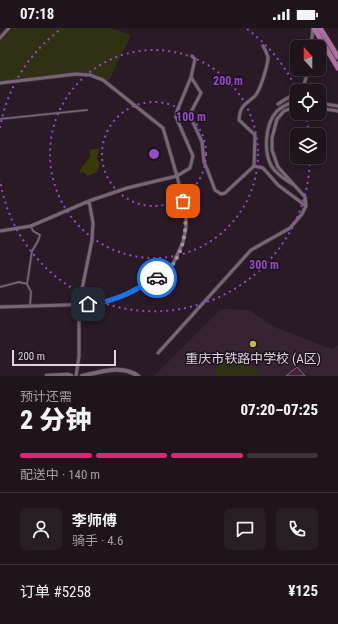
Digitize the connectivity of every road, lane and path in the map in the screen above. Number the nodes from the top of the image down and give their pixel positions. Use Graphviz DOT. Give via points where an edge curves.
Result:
graph roads {
  1 [pos="10,28"];
  2 [pos="313,28"];
  3 [pos="320,28"];
  4 [pos="0,38"];
  5 [pos="312,40"];
  6 [pos="263,46"];
  7 [pos="192,56"];
  8 [pos="338,57"];
  9 [pos="338,68"];
  10 [pos="191,77"];
  11 [pos="0,83"];
  12 [pos="290,97"];
  13 [pos="278,104"];
  14 [pos="290,104"];
  15 [pos="326,104"];
  16 [pos="338,106"];
  17 [pos="290,109"];
  18 [pos="326,109"];
  19 [pos="87,110"];
  20 [pos="338,111"];
  21 [pos="0,118"];
  22 [pos="254,166"];
  23 [pos="178,176"];
  24 [pos="300,190"];
  25 [pos="89,201"];
  26 [pos="306,206"];
  27 [pos="31,226"];
  28 [pos="0,231"];
  29 [pos="27,284"];
  30 [pos="0,287"];
  31 [pos="79,304"];
  32 [pos="30,306"];
  33 [pos="0,307"];
  34 [pos="158,353"];
  35 [pos="47,376"];
  36 [pos="71,376"];
  37 [pos="76,376"];
  38 [pos="82,376"];
  39 [pos="138,376"];
  1 -- 4 [label="street"];
  2 -- 5 [label="street"];
  2 -- 9 [label="main road"];
  3 -- 8 [label="main road"];
  6 -- 22 [label="street" via="268,57 260,89 245,103 239,120 255,135"];
  7 -- 10 [label="street" via="195,59"];
  10 -- 22 [label="street" via="201,94 191,112 191,118 202,142 204,162 216,190 221,194 225,193"];
  10 -- 23 [label="street" via="176,117 193,160 190,168"];
  11 -- 23 [label="street" via="76,74 90,75 103,80 163,128"];
  12 -- 13 [label="street"];
  14 -- 24 [label="street" via="282,107 274,116 266,151 276,173"];
  15 -- 16 [label="street"];
  17 -- 24 [label="street" via="277,119 272,150 278,167"];
  18 -- 20 [label="street"];
  19 -- 21 [label="lane"];
  22 -- 26 [label="street" via="263,168 278,185"];
  23 -- 25 [label="street" via="127,188"];
  23 -- 31 [label="street" via="186,213 186,228 173,264 160,276 128,294 98,304"];
  24 -- 26 [label="street" via="305,197"];
  25 -- 27 [label="street"];
  25 -- 31 [label="street" via="93,223 92,240"];
  26 -- 34 [label="street" via="290,228 251,250"];
  27 -- 28 [label="street"];
  27 -- 29 [label="lane" via="33,231 40,235 32,251"];
  29 -- 30 [label="lane" via="19,282"];
  29 -- 32 [label="lane" via="31,292"];
  31 -- 32 [label="street"];
  31 -- 37 [label="street" via="79,356"];
  32 -- 33 [label="street"];
  35 -- 36 [label="main road"];
  38 -- 39 [label="street" via="115,370 124,370"];
}
